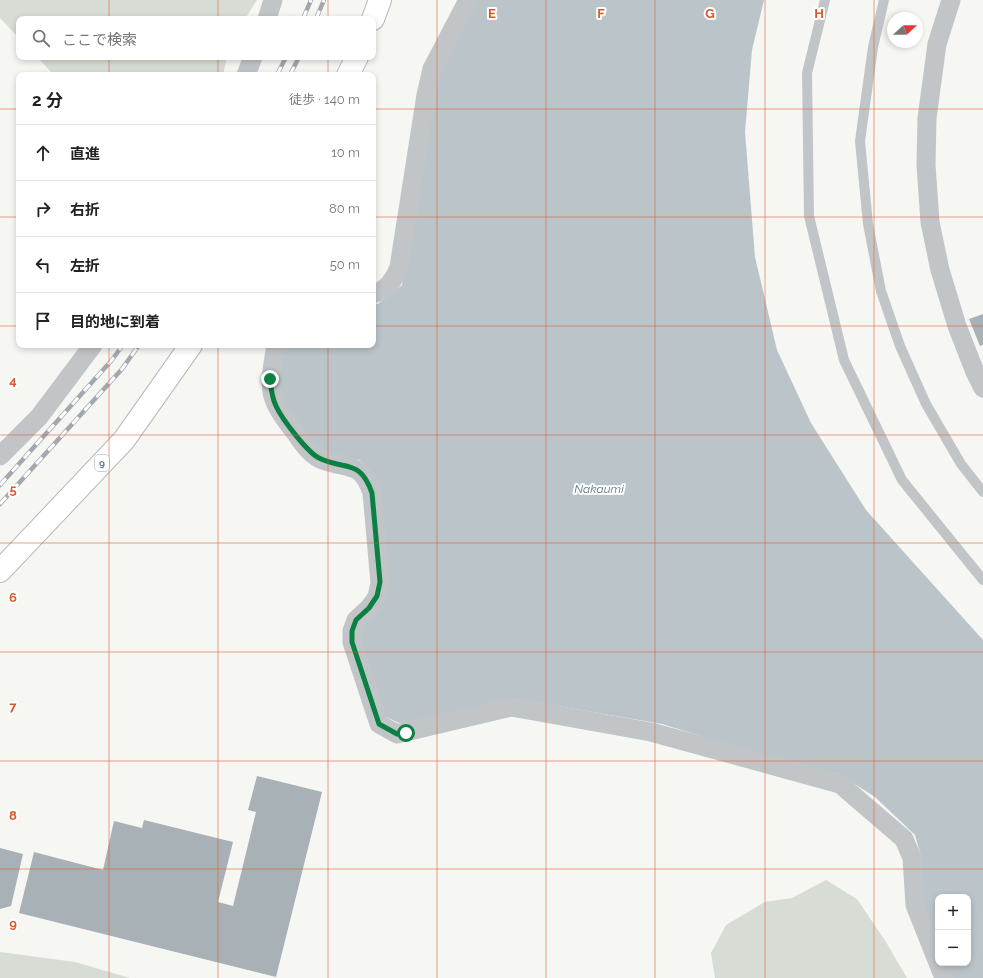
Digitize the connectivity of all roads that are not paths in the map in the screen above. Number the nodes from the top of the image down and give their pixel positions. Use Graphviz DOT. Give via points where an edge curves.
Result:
graph roads {
  1 [pos="273,0"];
  2 [pos="380,0"];
  3 [pos="468,0"];
  4 [pos="825,0"];
  5 [pos="884,0"];
  6 [pos="951,0"];
  7 [pos="268,16"];
  8 [pos="374,16"];
  9 [pos="252,60"];
  10 [pos="356,60"];
  11 [pos="247,72"];
  12 [pos="350,72"];
  13 [pos="376,293"];
  14 [pos="91,348"];
  15 [pos="189,348"];
  16 [pos="275,348"];
  17 [pos="983,388"];
  18 [pos="0,456"];
  19 [pos="983,492"];
  20 [pos="0,572"];
  21 [pos="983,580"];
  22 [pos="944,978"];
  1 -- 7 [label="street"];
  2 -- 8 [label="highway"];
  3 -- 13 [label="street" via="432,69 399,267 390,283"];
  4 -- 21 [label="lane" via="807,73 808,216 844,360 902,480"];
  5 -- 19 [label="lane" via="873,47 860,141 868,224 881,291 900,346 926,404 961,464"];
  6 -- 17 [label="street" via="937,44 927,118 926,164 930,222 940,270 957,326"];
  9 -- 11 [label="street"];
  10 -- 12 [label="highway"];
  14 -- 18 [label="street" via="39,417"];
  15 -- 20 [label="highway, 9" via="124,440"];
  16 -- 22 [label="street" via="270,379 271,391 282,416 311,453 327,462 358,469 369,482 380,582 377,596 356,620 352,642 379,724 401,734 511,707 650,732 840,784 904,838 912,858 915,905"];
}
